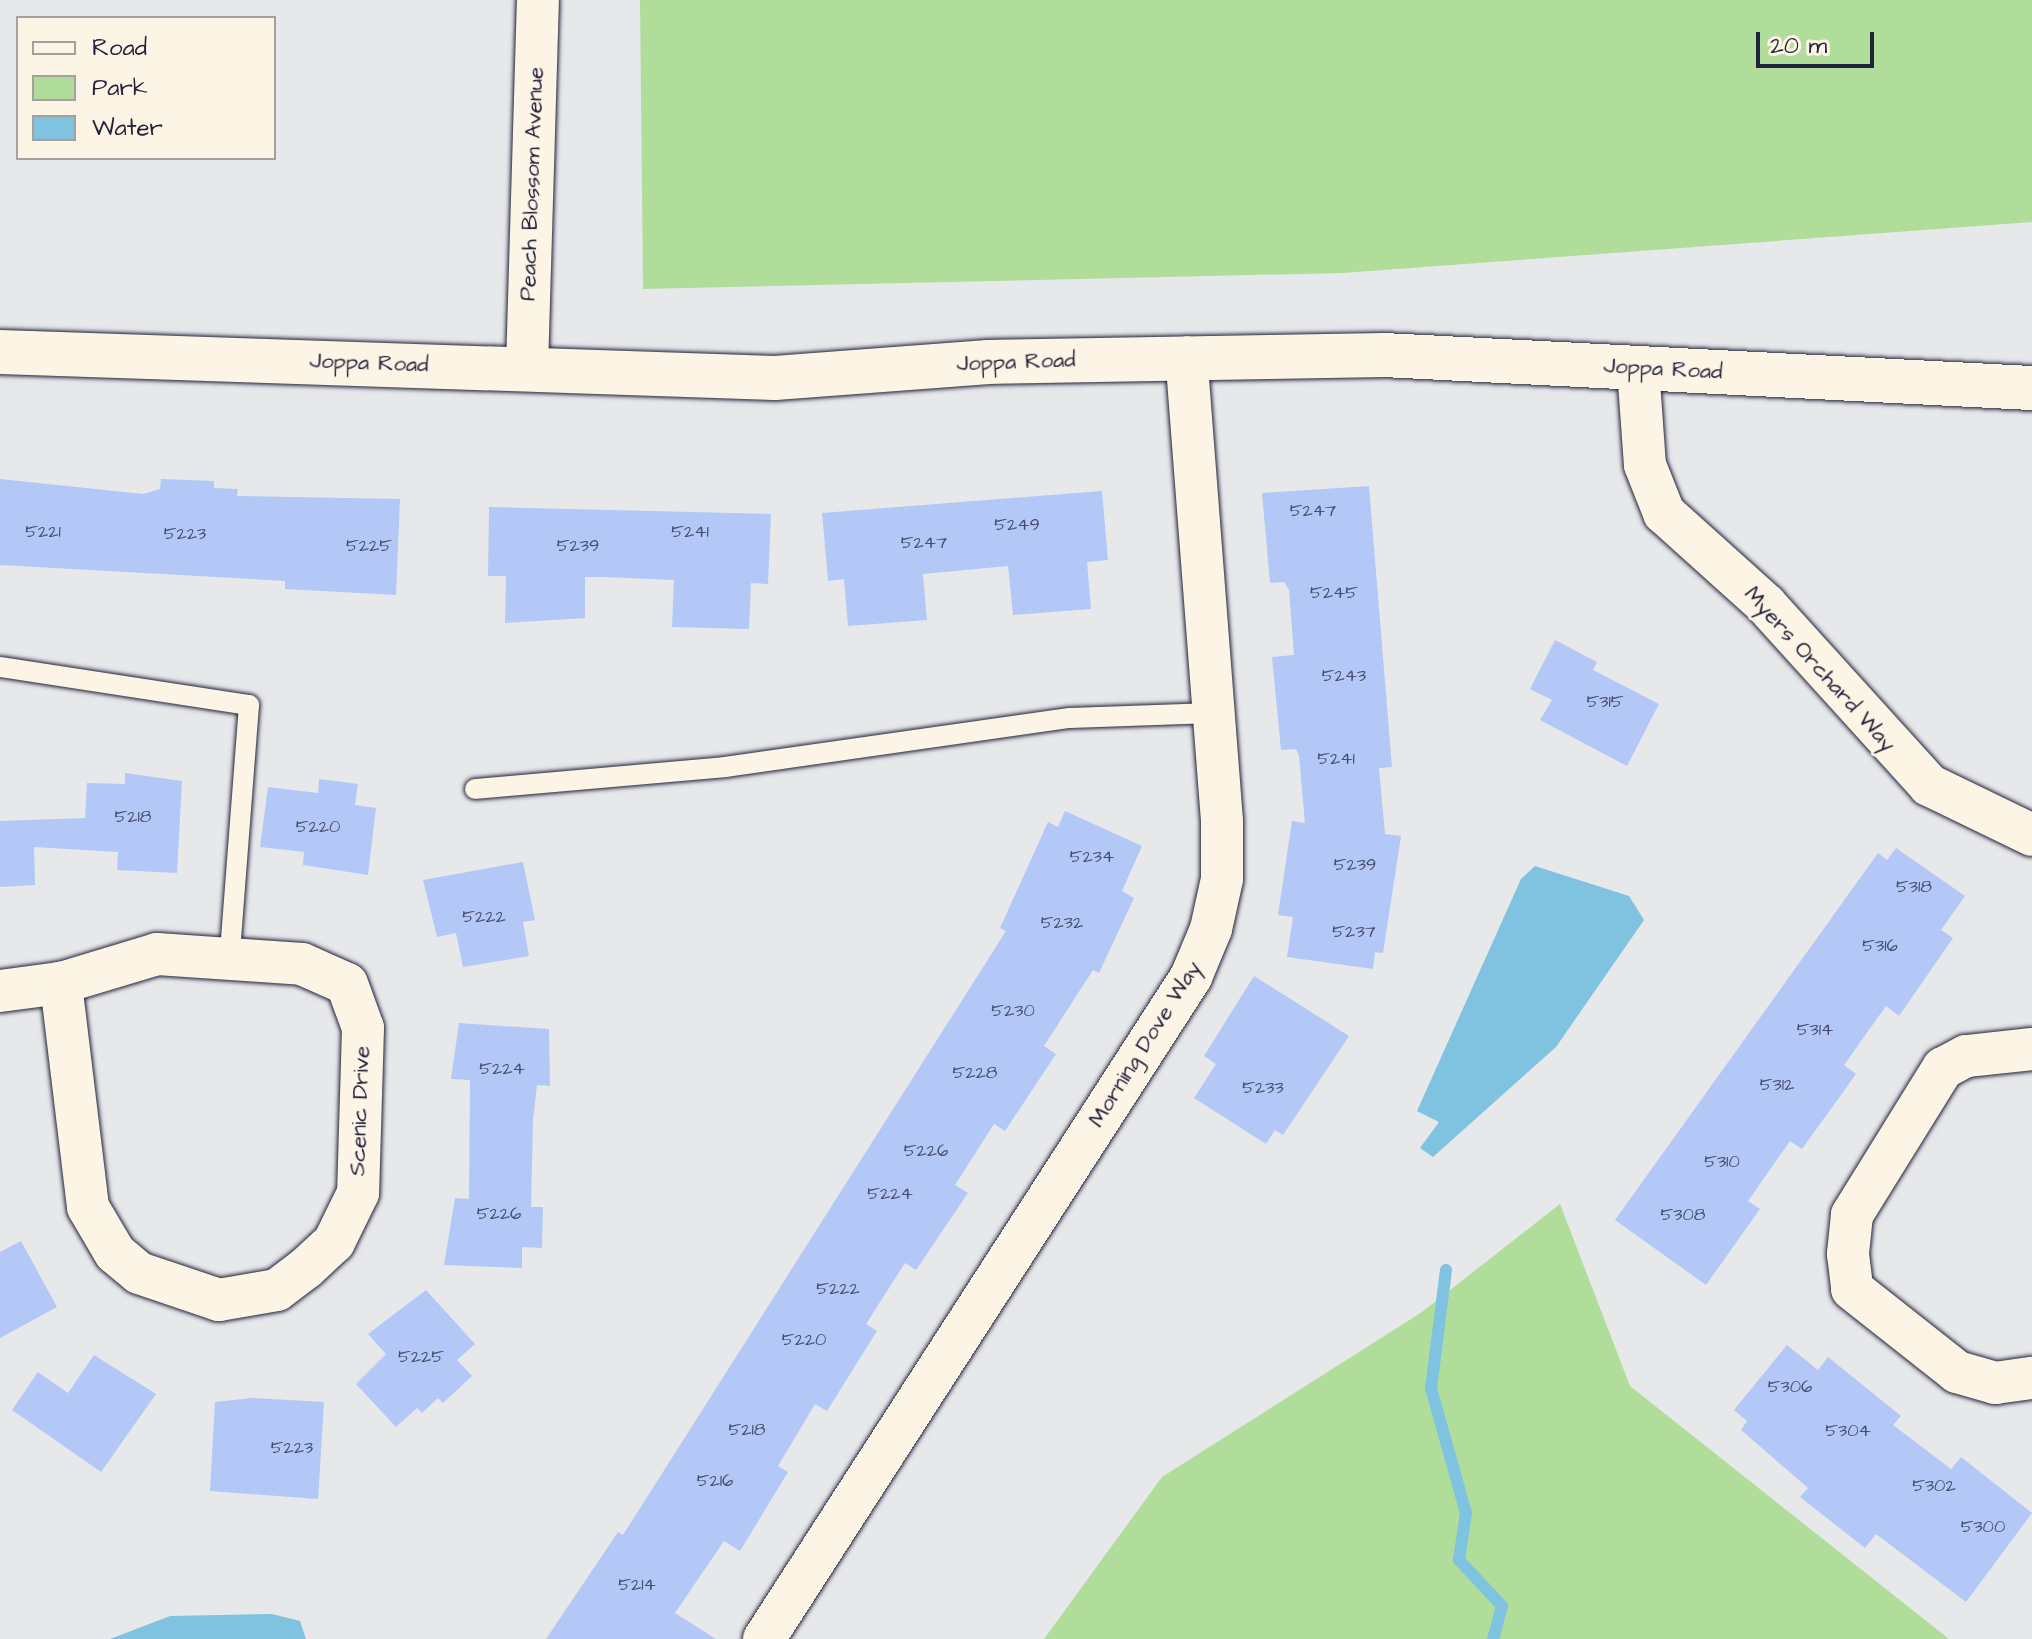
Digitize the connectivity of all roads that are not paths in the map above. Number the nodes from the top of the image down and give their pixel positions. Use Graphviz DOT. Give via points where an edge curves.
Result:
graph roads {
  1 [pos="538,0"];
  2 [pos="0,352"];
  3 [pos="1186,357"];
  4 [pos="527,368"];
  5 [pos="1638,368"];
  6 [pos="2032,388"];
  7 [pos="0,667"];
  8 [pos="1213,713"];
  9 [pos="475,789"];
  10 [pos="2032,835"];
  11 [pos="230,954"];
  12 [pos="61,983"];
  13 [pos="0,991"];
  14 [pos="2032,1049"];
  15 [pos="2032,1378"];
  16 [pos="764,1639"];
  1 -- 4 [label="street, Peach Blossom Avenue"];
  2 -- 4 [label="street, Joppa Road"];
  3 -- 4 [label="street, Joppa Road" via="775,378"];
  3 -- 5 [label="street, Joppa Road" via="1384,355"];
  3 -- 8 [label="street, Morning Dove Way"];
  5 -- 6 [label="street, Joppa Road"];
  5 -- 10 [label="street, Myers Orchard Way" via="1645,465 1664,513 1766,605 1929,785"];
  7 -- 11 [label="lane" via="249,705"];
  8 -- 9 [label="lane" via="1070,718 725,767"];
  8 -- 16 [label="street, Morning Dove Way" via="1222,879 1191,977"];
  11 -- 12 [label="street, Scenic Drive" via="157,954"];
  11 -- 12 [label="street, Scenic Drive" via="302,964 347,984 363,1028 358,1193 334,1242 277,1290 205,1297 139,1273 115,1253 88,1207"];
  12 -- 13 [label="street, Scenic Drive"];
  14 -- 15 [label="street" via="1966,1056 1943,1068 1852,1215 1848,1254 1852,1289 1957,1372 1995,1383"];
}
